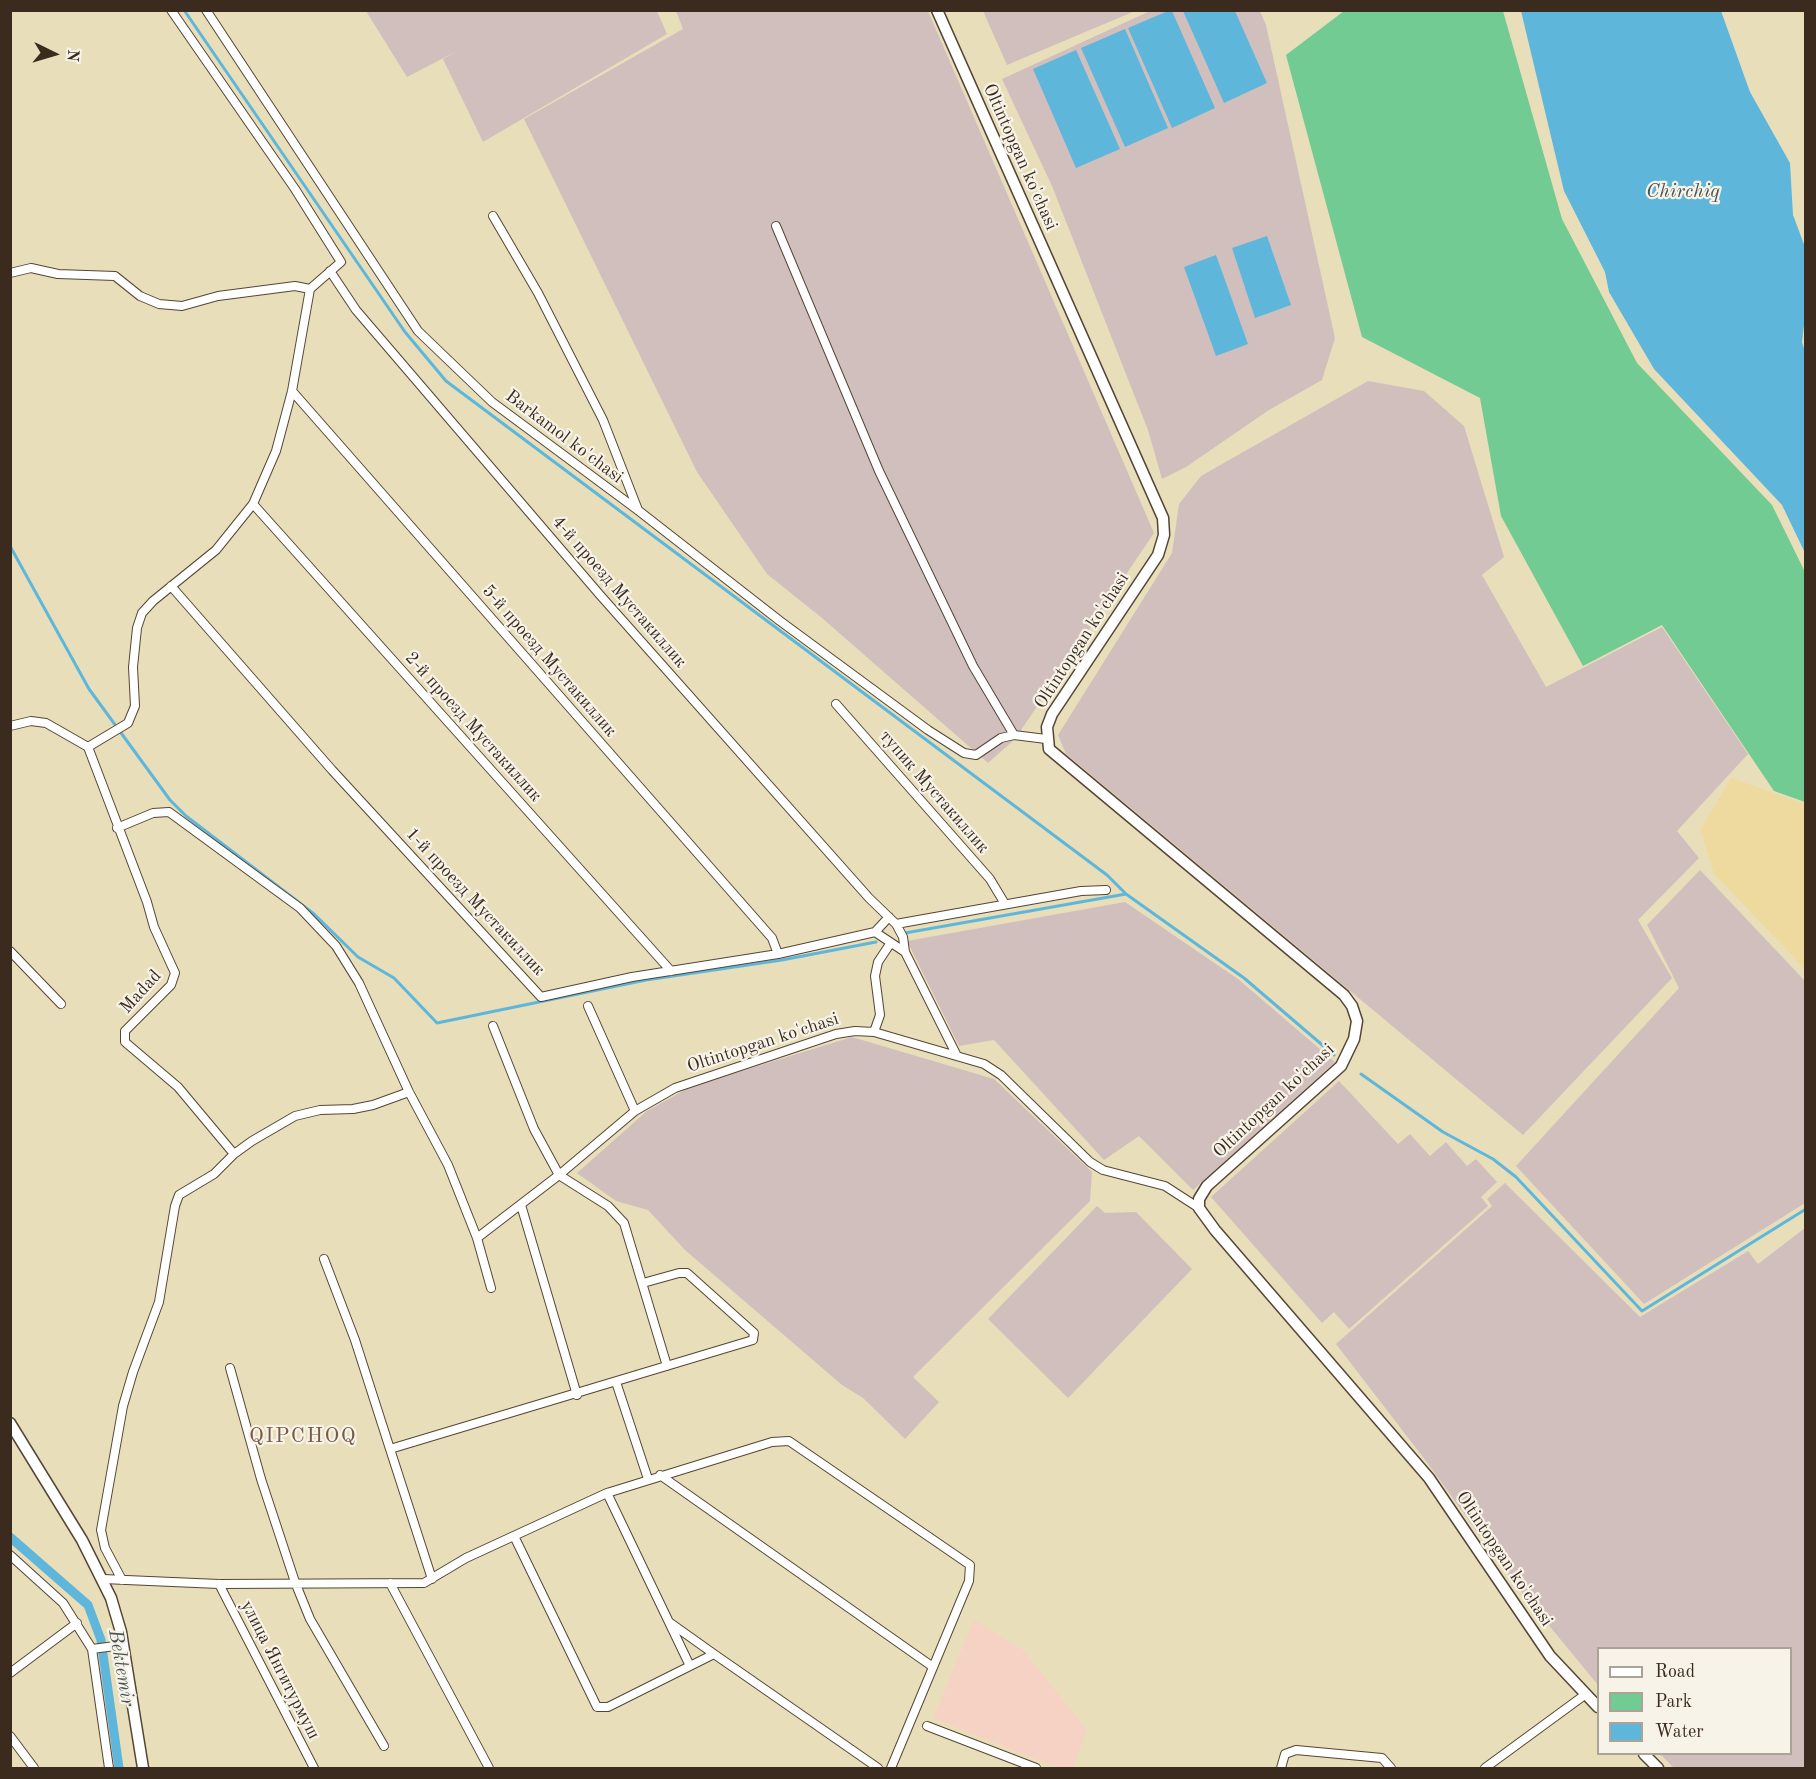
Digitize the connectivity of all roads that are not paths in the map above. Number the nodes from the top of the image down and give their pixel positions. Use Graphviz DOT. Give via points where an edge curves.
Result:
graph roads {
  1 [pos="171,10"];
  2 [pos="206,10"];
  3 [pos="937,10"];
  4 [pos="493,216"];
  5 [pos="776,226"];
  6 [pos="330,272"];
  7 [pos="10,273"];
  8 [pos="310,288"];
  9 [pos="292,391"];
  10 [pos="253,504"];
  11 [pos="639,511"];
  12 [pos="171,586"];
  13 [pos="836,704"];
  14 [pos="10,726"];
  15 [pos="1014,735"];
  16 [pos="1046,739"];
  17 [pos="88,747"];
  18 [pos="117,828"];
  19 [pos="1107,890"];
  20 [pos="1005,904"];
  21 [pos="889,917"];
  22 [pos="896,924"];
  23 [pos="875,932"];
  24 [pos="890,944"];
  25 [pos="10,951"];
  26 [pos="905,952"];
  27 [pos="778,954"];
  28 [pos="671,971"];
  29 [pos="61,1004"];
  30 [pos="588,1006"];
  31 [pos="493,1026"];
  32 [pos="874,1032"];
  33 [pos="956,1054"];
  34 [pos="409,1092"];
  35 [pos="635,1110"];
  36 [pos="234,1154"];
  37 [pos="560,1175"];
  38 [pos="521,1205"];
  39 [pos="1199,1208"];
  40 [pos="477,1238"];
  41 [pos="324,1259"];
  42 [pos="643,1283"];
  43 [pos="491,1288"];
  44 [pos="667,1366"];
  45 [pos="230,1368"];
  46 [pos="616,1382"];
  47 [pos="577,1395"];
  48 [pos="10,1423"];
  49 [pos="390,1449"];
  50 [pos="660,1475"];
  51 [pos="648,1479"];
  52 [pos="607,1493"];
  53 [pos="514,1536"];
  54 [pos="10,1555"];
  55 [pos="103,1579"];
  56 [pos="432,1579"];
  57 [pos="122,1580"];
  58 [pos="295,1582"];
  59 [pos="390,1583"];
  60 [pos="219,1584"];
  61 [pos="667,1621"];
  62 [pos="77,1623"];
  63 [pos="123,1645"];
  64 [pos="95,1649"];
  65 [pos="714,1654"];
  66 [pos="690,1666"];
  67 [pos="933,1667"];
  68 [pos="10,1673"];
  69 [pos="1586,1694"];
  70 [pos="1597,1705"];
  71 [pos="927,1726"];
  72 [pos="10,1736"];
  73 [pos="384,1746"];
  74 [pos="1645,1755"];
  75 [pos="34,1768"];
  76 [pos="109,1768"];
  77 [pos="143,1768"];
  78 [pos="314,1768"];
  79 [pos="489,1768"];
  80 [pos="878,1768"];
  81 [pos="891,1768"];
  82 [pos="1036,1768"];
  83 [pos="1281,1768"];
  84 [pos="1390,1768"];
  85 [pos="1485,1768"];
  86 [pos="1658,1768"];
  1 -- 6 [label="street" via="341,262"];
  2 -- 11 [label="street, Barkamol ko'chasi" via="418,331 492,402"];
  3 -- 16 [label="street, Oltintopgan ko'chasi" via="1163,518 1164,535 1158,555 1052,714"];
  4 -- 11 [label="street" via="538,293 603,420"];
  5 -- 15 [label="street" via="879,471 973,666"];
  6 -- 8 [label="street"];
  6 -- 21 [label="street, 4-й проезд Мустакиллик" via="356,310 608,604"];
  7 -- 8 [label="street" via="31,268 58,274 116,276 140,296 159,304 182,306 294,286"];
  8 -- 9 [label="street"];
  9 -- 10 [label="street" via="276,451"];
  9 -- 27 [label="street, 5-й проезд Мустакиллик" via="772,938"];
  10 -- 12 [label="street" via="216,550"];
  10 -- 28 [label="street, 2-й проезд Мустакиллик"];
  11 -- 15 [label="street, Barkamol ko'chasi" via="780,621 964,753 976,755 1001,738"];
  12 -- 17 [label="street" via="142,613 137,628 134,715"];
  12 -- 28 [label="street, 1-й проезд Мустакиллик" via="332,770 541,997"];
  13 -- 20 [label="street, тупик Мустакиллик" via="990,879"];
  14 -- 17 [label="street" via="31,721 46,723"];
  15 -- 16 [label="street"];
  16 -- 39 [label="street, Oltintopgan ko'chasi" via="1054,754 1344,995 1357,1021 1354,1039 1341,1066 1208,1186 1199,1199"];
  17 -- 18 [label="street, Madad"];
  18 -- 34 [label="street" via="153,813 169,812 317,924 359,983"];
  18 -- 36 [label="street, Madad" via="175,973 171,986 125,1031 125,1042 178,1087"];
  19 -- 20 [label="street"];
  20 -- 22 [label="street"];
  21 -- 22 [label="street, 4-й проезд Мустакиллик"];
  21 -- 23 [label="street"];
  22 -- 26 [label="street"];
  23 -- 24 [label="street"];
  23 -- 27 [label="street, 1-й проезд Мустакиллик"];
  24 -- 26 [label="street"];
  24 -- 32 [label="street" via="878,962 875,976 880,1015"];
  25 -- 29 [label="street"];
  26 -- 33 [label="street"];
  27 -- 28 [label="street, 1-й проезд Мустакиллик"];
  30 -- 35 [label="street"];
  31 -- 37 [label="street" via="534,1129"];
  32 -- 33 [label="street, Oltintopgan ko'chasi"];
  32 -- 35 [label="street, Oltintopgan ko'chasi" via="836,1034 675,1088"];
  33 -- 39 [label="street, Oltintopgan ko'chasi" via="1001,1075 1090,1162 1103,1170 1165,1186"];
  34 -- 36 [label="street" via="353,1109 306,1112 282,1122"];
  34 -- 40 [label="street" via="448,1164"];
  35 -- 37 [label="street, Oltintopgan ko'chasi"];
  36 -- 57 [label="street" via="214,1174 185,1189 175,1206 164,1281 123,1406 101,1530 105,1548"];
  37 -- 38 [label="street, Oltintopgan ko'chasi"];
  37 -- 42 [label="street" via="618,1215"];
  38 -- 40 [label="street, Oltintopgan ko'chasi"];
  38 -- 47 [label="street"];
  39 -- 69 [label="street, Oltintopgan ko'chasi" via="1430,1478 1550,1656"];
  40 -- 43 [label="street"];
  41 -- 49 [label="street"];
  42 -- 44 [label="street"];
  42 -- 44 [label="street" via="687,1273 754,1333 749,1342"];
  44 -- 46 [label="street"];
  45 -- 58 [label="street"];
  46 -- 47 [label="street"];
  46 -- 51 [label="street"];
  47 -- 49 [label="street"];
  48 -- 55 [label="street"];
  49 -- 56 [label="street"];
  50 -- 51 [label="street"];
  50 -- 67 [label="street"];
  50 -- 67 [label="street" via="772,1442 789,1441 965,1561 971,1572 969,1581"];
  51 -- 52 [label="street"];
  52 -- 53 [label="street"];
  52 -- 61 [label="street"];
  53 -- 56 [label="street"];
  53 -- 66 [label="street" via="597,1707 608,1707"];
  54 -- 62 [label="street" via="63,1603"];
  55 -- 57 [label="street"];
  55 -- 63 [label="street"];
  56 -- 59 [label="street" via="417,1584"];
  57 -- 60 [label="street"];
  58 -- 59 [label="street"];
  58 -- 60 [label="street"];
  58 -- 73 [label="street" via="310,1619"];
  59 -- 79 [label="street"];
  60 -- 78 [label="street, улица Янгитурмуш"];
  61 -- 65 [label="street"];
  61 -- 66 [label="street"];
  62 -- 64 [label="street"];
  62 -- 68 [label="street"];
  63 -- 64 [label="street"];
  63 -- 77 [label="street"];
  64 -- 76 [label="street"];
  65 -- 66 [label="street"];
  65 -- 80 [label="street"];
  67 -- 81 [label="street"];
  69 -- 70 [label="street, Oltintopgan ko'chasi"];
  69 -- 85 [label="street"];
  71 -- 82 [label="street"];
  72 -- 75 [label="street"];
  74 -- 86 [label="street"];
  83 -- 84 [label="street" via="1287,1751 1382,1758"];
}
